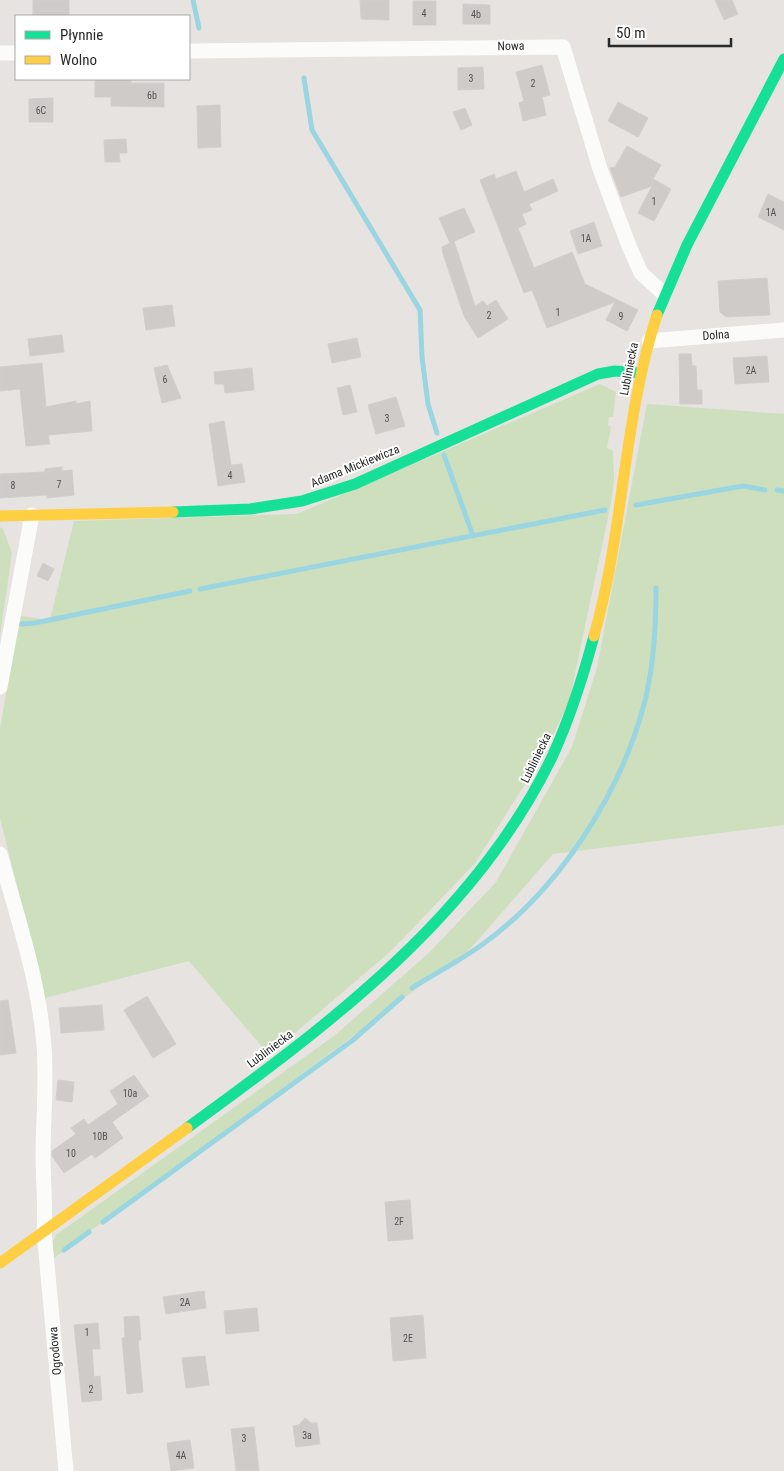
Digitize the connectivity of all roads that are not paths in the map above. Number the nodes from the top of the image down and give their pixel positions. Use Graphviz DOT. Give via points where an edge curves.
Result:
graph roads {
  1 [pos="190,51"];
  2 [pos="0,53"];
  3 [pos="15,53"];
  4 [pos="784,59"];
  5 [pos="664,294"];
  6 [pos="784,330"];
  7 [pos="649,341"];
  8 [pos="642,373"];
  9 [pos="32,515"];
  10 [pos="0,516"];
  11 [pos="0,687"];
  12 [pos="0,854"];
  13 [pos="6,904"];
  14 [pos="44,1231"];
  15 [pos="0,1263"];
  16 [pos="66,1471"];
  1 -- 5 [label="street, Nowa" via="563,46 600,169 629,246 641,273"];
  2 -- 3 [label="street"];
  4 -- 5 [label="main road, Lubliniecka" via="679,259"];
  5 -- 7 [label="main road, Lubliniecka"];
  6 -- 7 [label="street, Dolna"];
  7 -- 8 [label="main road, Lubliniecka"];
  8 -- 9 [label="main road, Adama Mickiewicza" via="616,370 598,374 355,484 302,501 213,511"];
  8 -- 14 [label="main road, Lubliniecka" via="589,659 557,748 511,830 442,916 368,988 291,1052"];
  9 -- 10 [label="main road, Adama Mickiewicza"];
  9 -- 11 [label="street"];
  12 -- 13 [label="street, Ogrodowa"];
  13 -- 14 [label="street, Ogrodowa" via="35,986 44,1045"];
  14 -- 15 [label="main road, Lubliniecka"];
  14 -- 16 [label="street, Ogrodowa"];
}
